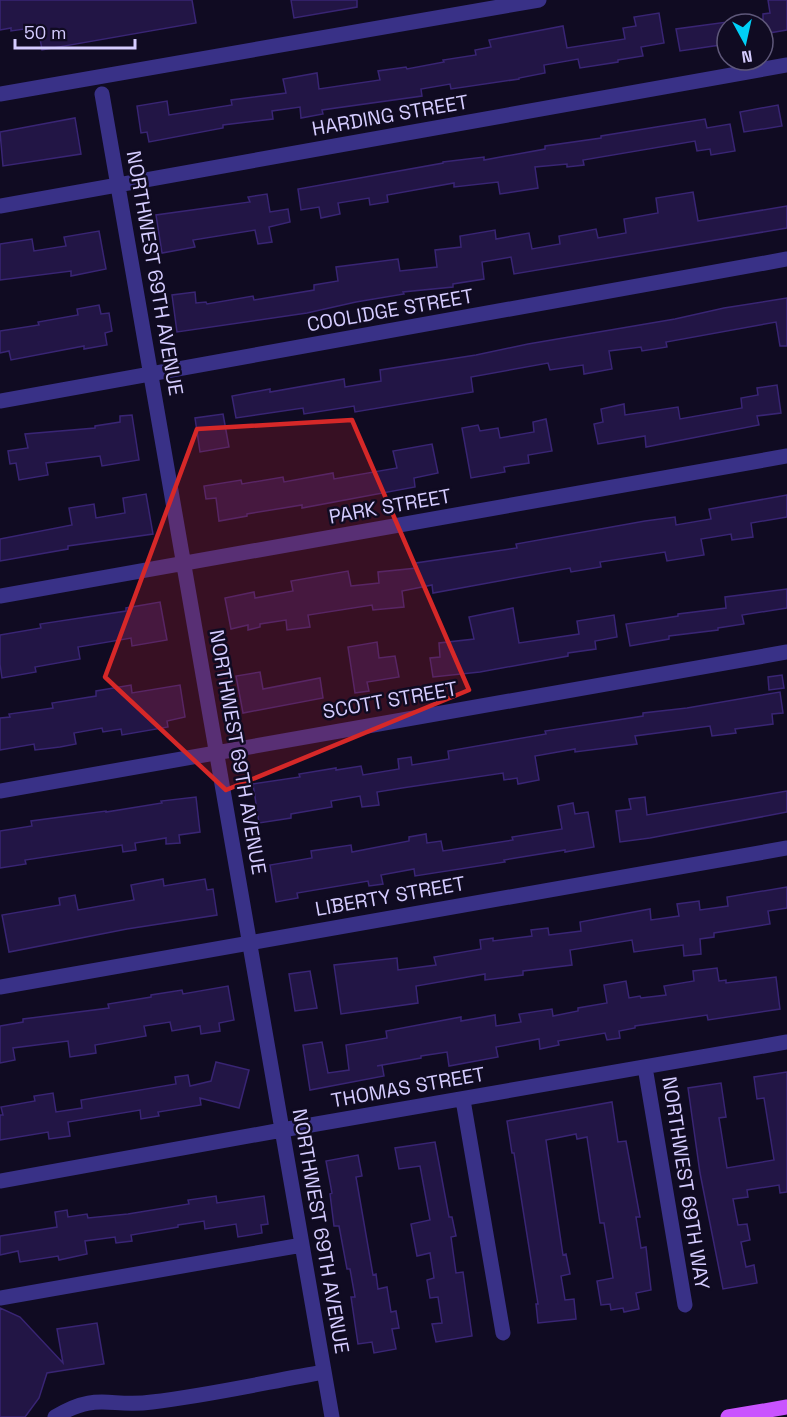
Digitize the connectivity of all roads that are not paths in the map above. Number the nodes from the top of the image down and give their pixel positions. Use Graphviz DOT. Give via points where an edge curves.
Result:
graph roads {
  1 [pos="539,0"];
  2 [pos="787,65"];
  3 [pos="0,94"];
  4 [pos="102,94"];
  5 [pos="118,186"];
  6 [pos="0,206"];
  7 [pos="787,259"];
  8 [pos="152,374"];
  9 [pos="0,401"];
  10 [pos="787,456"];
  11 [pos="183,564"];
  12 [pos="0,596"];
  13 [pos="787,652"];
  14 [pos="218,752"];
  15 [pos="0,791"];
  16 [pos="787,848"];
  17 [pos="248,942"];
  18 [pos="0,987"];
  19 [pos="787,1042"];
  20 [pos="645,1067"];
  21 [pos="463,1100"];
  22 [pos="282,1130"];
  23 [pos="0,1181"];
  24 [pos="302,1245"];
  25 [pos="0,1298"];
  26 [pos="685,1305"];
  27 [pos="503,1333"];
  28 [pos="324,1372"];
  29 [pos="787,1407"];
  30 [pos="55,1417"];
  31 [pos="332,1417"];
  32 [pos="728,1417"];
  1 -- 3 [label="street"];
  2 -- 5 [label="street, HARDING STREET"];
  4 -- 5 [label="street, NORTHWEST 69TH AVENUE"];
  5 -- 6 [label="street, HARDING STREET"];
  5 -- 8 [label="street, NORTHWEST 69TH AVENUE"];
  7 -- 8 [label="street, COOLIDGE STREET"];
  8 -- 9 [label="street, COOLIDGE STREET"];
  8 -- 11 [label="street, NORTHWEST 69TH AVENUE"];
  10 -- 11 [label="street, PARK STREET"];
  11 -- 12 [label="street, PARK STREET"];
  11 -- 14 [label="street, NORTHWEST 69TH AVENUE"];
  13 -- 14 [label="street, SCOTT STREET"];
  14 -- 15 [label="street, SCOTT STREET"];
  14 -- 17 [label="street, NORTHWEST 69TH AVENUE"];
  16 -- 17 [label="street, LIBERTY STREET"];
  17 -- 18 [label="street, LIBERTY STREET"];
  17 -- 22 [label="street, NORTHWEST 69TH AVENUE"];
  19 -- 20 [label="street, THOMAS STREET"];
  20 -- 21 [label="street, THOMAS STREET"];
  20 -- 26 [label="street, NORTHWEST 69TH WAY"];
  21 -- 22 [label="street, THOMAS STREET"];
  21 -- 27 [label="street"];
  22 -- 23 [label="street, THOMAS STREET"];
  22 -- 24 [label="street, NORTHWEST 69TH AVENUE"];
  24 -- 25 [label="street"];
  24 -- 28 [label="street, NORTHWEST 69TH AVENUE"];
  28 -- 30 [label="street" via="150,1403 87,1402"];
  28 -- 31 [label="street, NORTHWEST 69TH AVENUE"];
  29 -- 32 [label="main road"];
}
